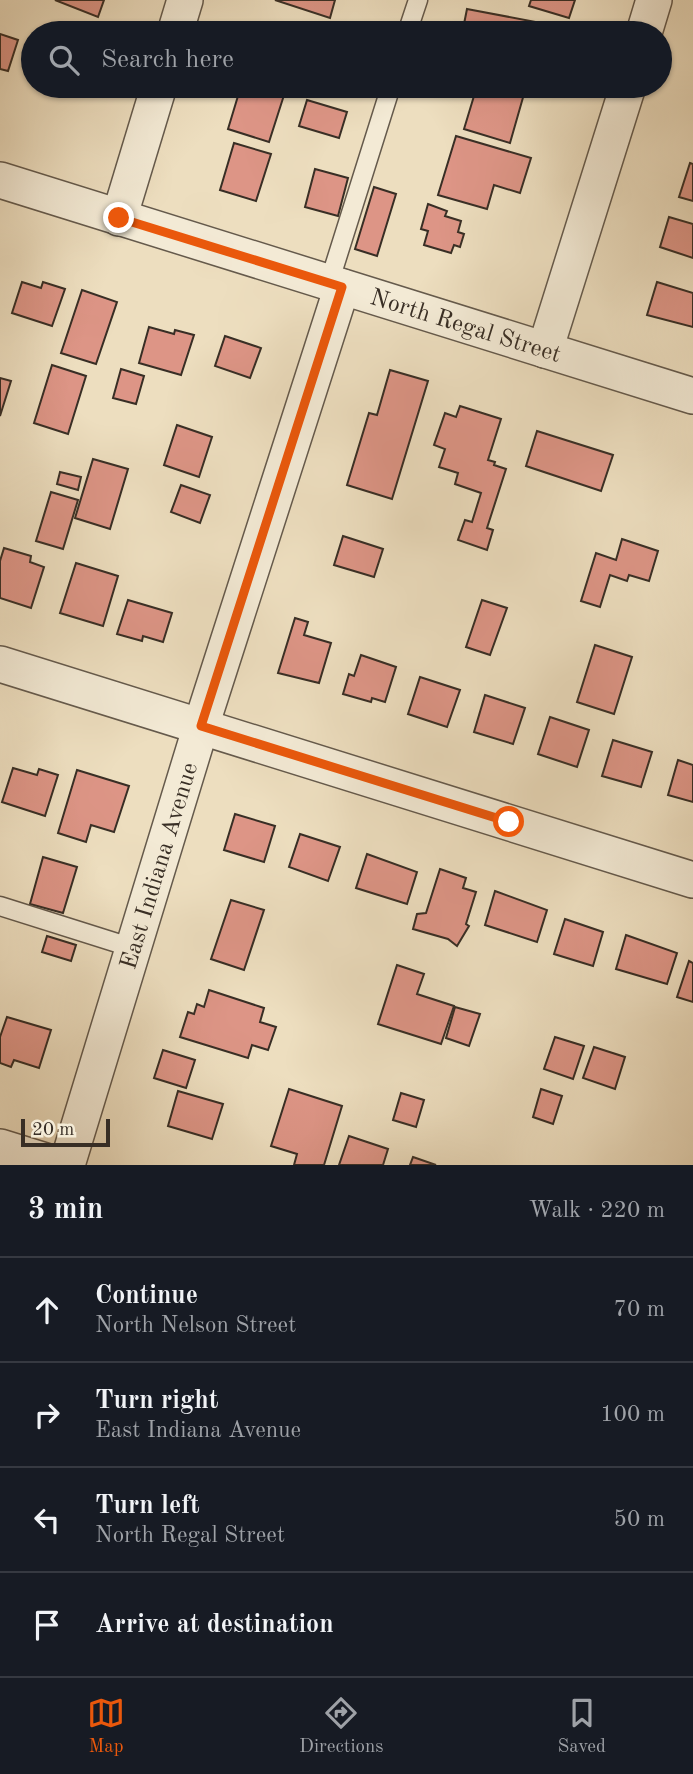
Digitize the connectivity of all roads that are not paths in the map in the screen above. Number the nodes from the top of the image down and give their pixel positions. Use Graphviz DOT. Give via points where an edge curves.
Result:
graph roads {
  1 [pos="185,0"];
  2 [pos="418,0"];
  3 [pos="654,0"];
  4 [pos="179,21"];
  5 [pos="411,21"];
  6 [pos="648,21"];
  7 [pos="155,98"];
  8 [pos="388,98"];
  9 [pos="624,98"];
  10 [pos="0,180"];
  11 [pos="119,218"];
  12 [pos="336,285"];
  13 [pos="545,350"];
  14 [pos="693,396"];
  15 [pos="0,664"];
  16 [pos="201,726"];
  17 [pos="693,880"];
  18 [pos="0,906"];
  19 [pos="133,948"];
  20 [pos="0,1147"];
  21 [pos="58,1165"];
  22 [pos="67,1165"];
  1 -- 4 [label="street"];
  2 -- 5 [label="lane"];
  3 -- 6 [label="street"];
  7 -- 11 [label="street"];
  8 -- 12 [label="lane"];
  9 -- 13 [label="street"];
  10 -- 11 [label="street, North Regal Street"];
  11 -- 12 [label="street, North Regal Street"];
  12 -- 13 [label="street, North Regal Street"];
  12 -- 16 [label="street, East Indiana Avenue"];
  13 -- 14 [label="street, North Regal Street"];
  15 -- 16 [label="street"];
  16 -- 17 [label="street"];
  16 -- 19 [label="street, East Indiana Avenue"];
  18 -- 19 [label="lane"];
  19 -- 22 [label="street, East Indiana Avenue"];
  20 -- 21 [label="street"];
}
